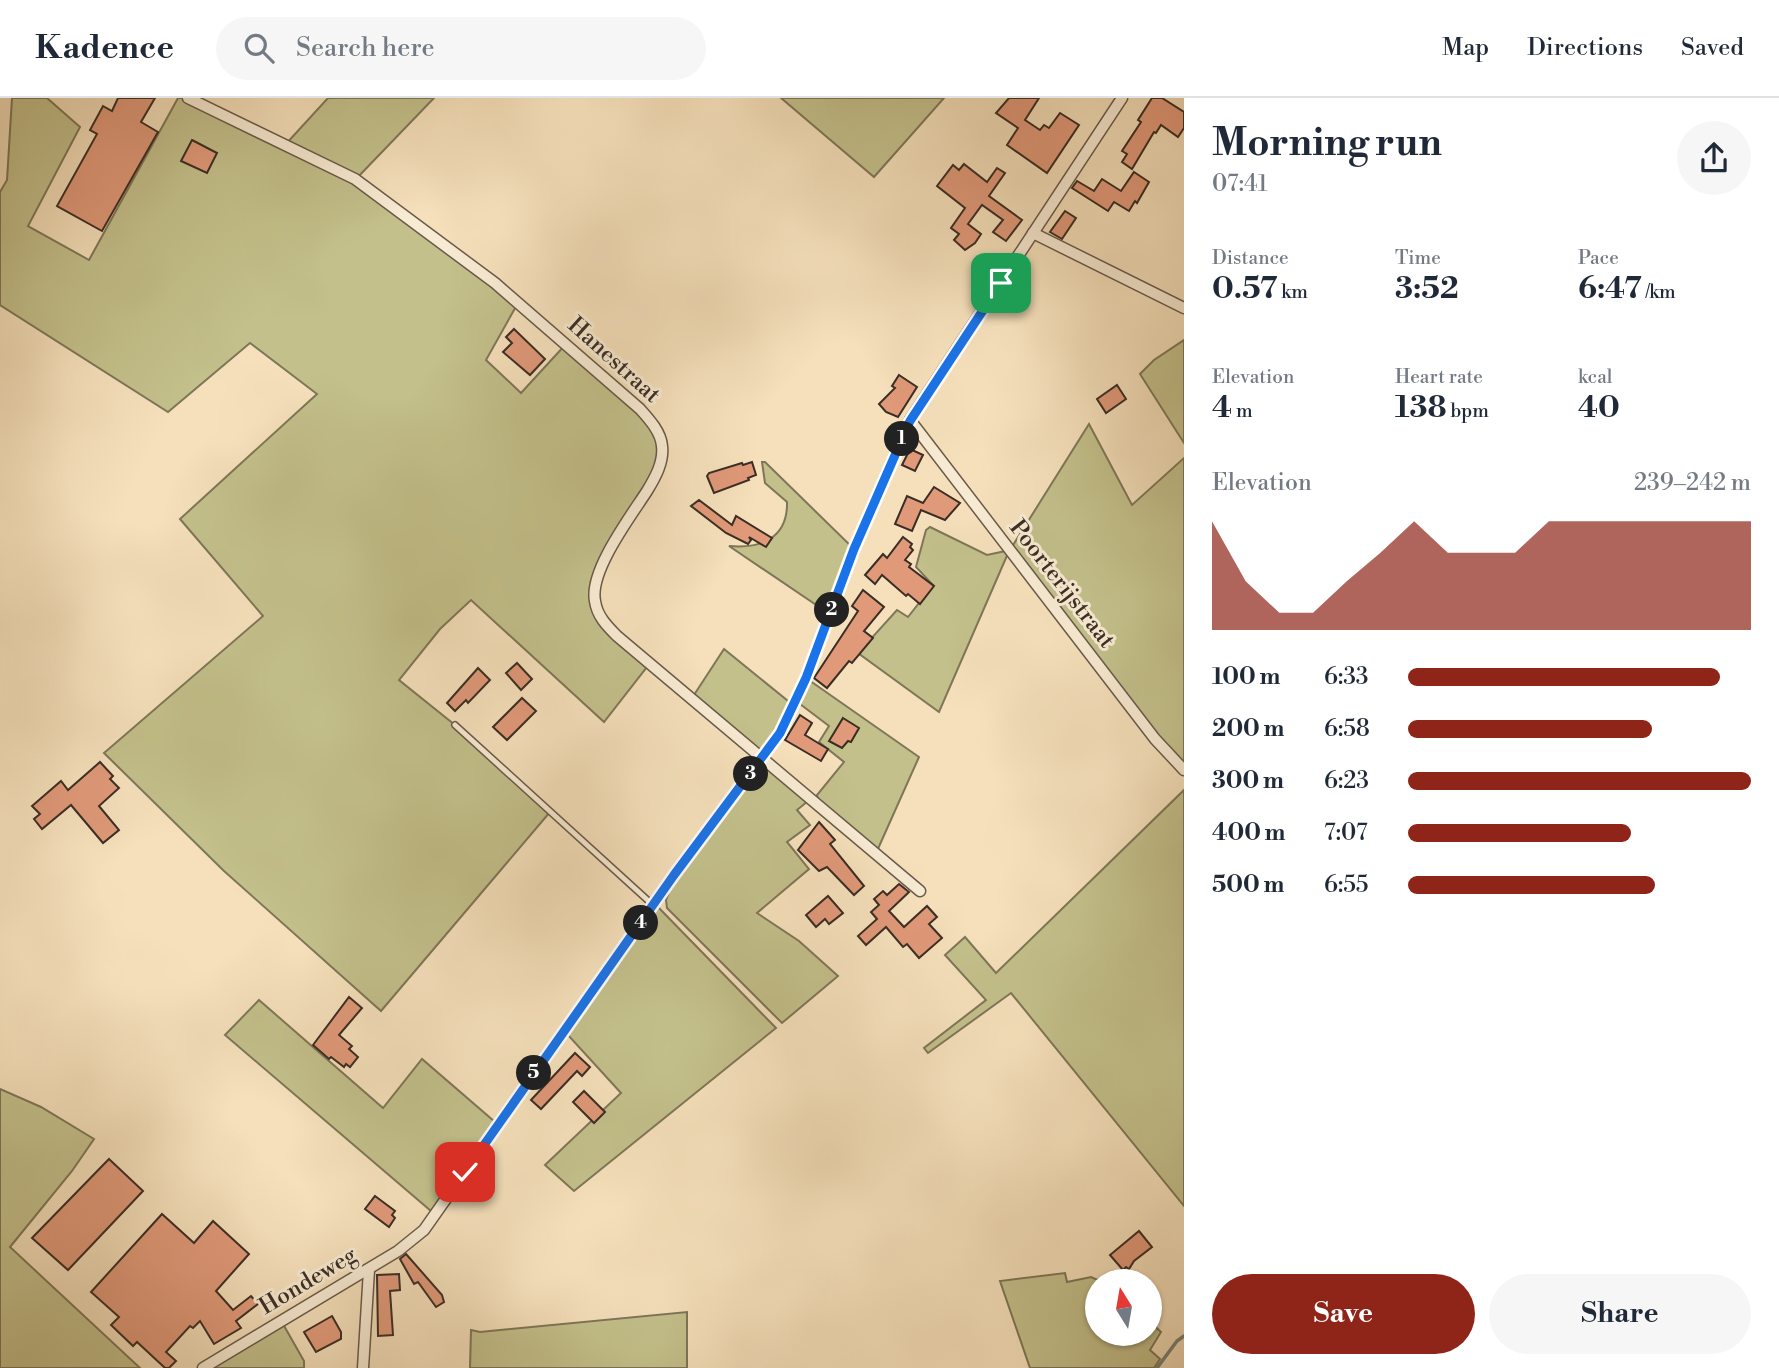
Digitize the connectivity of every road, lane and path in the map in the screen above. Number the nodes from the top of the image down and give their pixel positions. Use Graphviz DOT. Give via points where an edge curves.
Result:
graph roads {
  1 [pos="188,98"];
  2 [pos="1122,98"];
  3 [pos="1033,233"];
  4 [pos="1184,308"];
  5 [pos="910,421"];
  6 [pos="455,725"];
  7 [pos="764,757"];
  8 [pos="1184,770"];
  9 [pos="920,891"];
  10 [pos="653,905"];
  11 [pos="369,1270"];
  12 [pos="202,1368"];
  13 [pos="363,1368"];
  1 -- 7 [label="street, Hanestraat" via="355,179 495,283 650,420 662,444 662,456 654,479 601,566 594,598 599,614 617,636"];
  2 -- 3 [label="street"];
  3 -- 4 [label="street"];
  3 -- 5 [label="street"];
  5 -- 7 [label="street" via="854,549 806,678"];
  5 -- 8 [label="street, Poorterijstraat" via="1154,739"];
  6 -- 10 [label="lane"];
  7 -- 9 [label="street"];
  7 -- 10 [label="street"];
  10 -- 11 [label="street, Hondeweg" via="429,1222"];
  11 -- 12 [label="street, Hondeweg"];
  11 -- 13 [label="street"];
}
